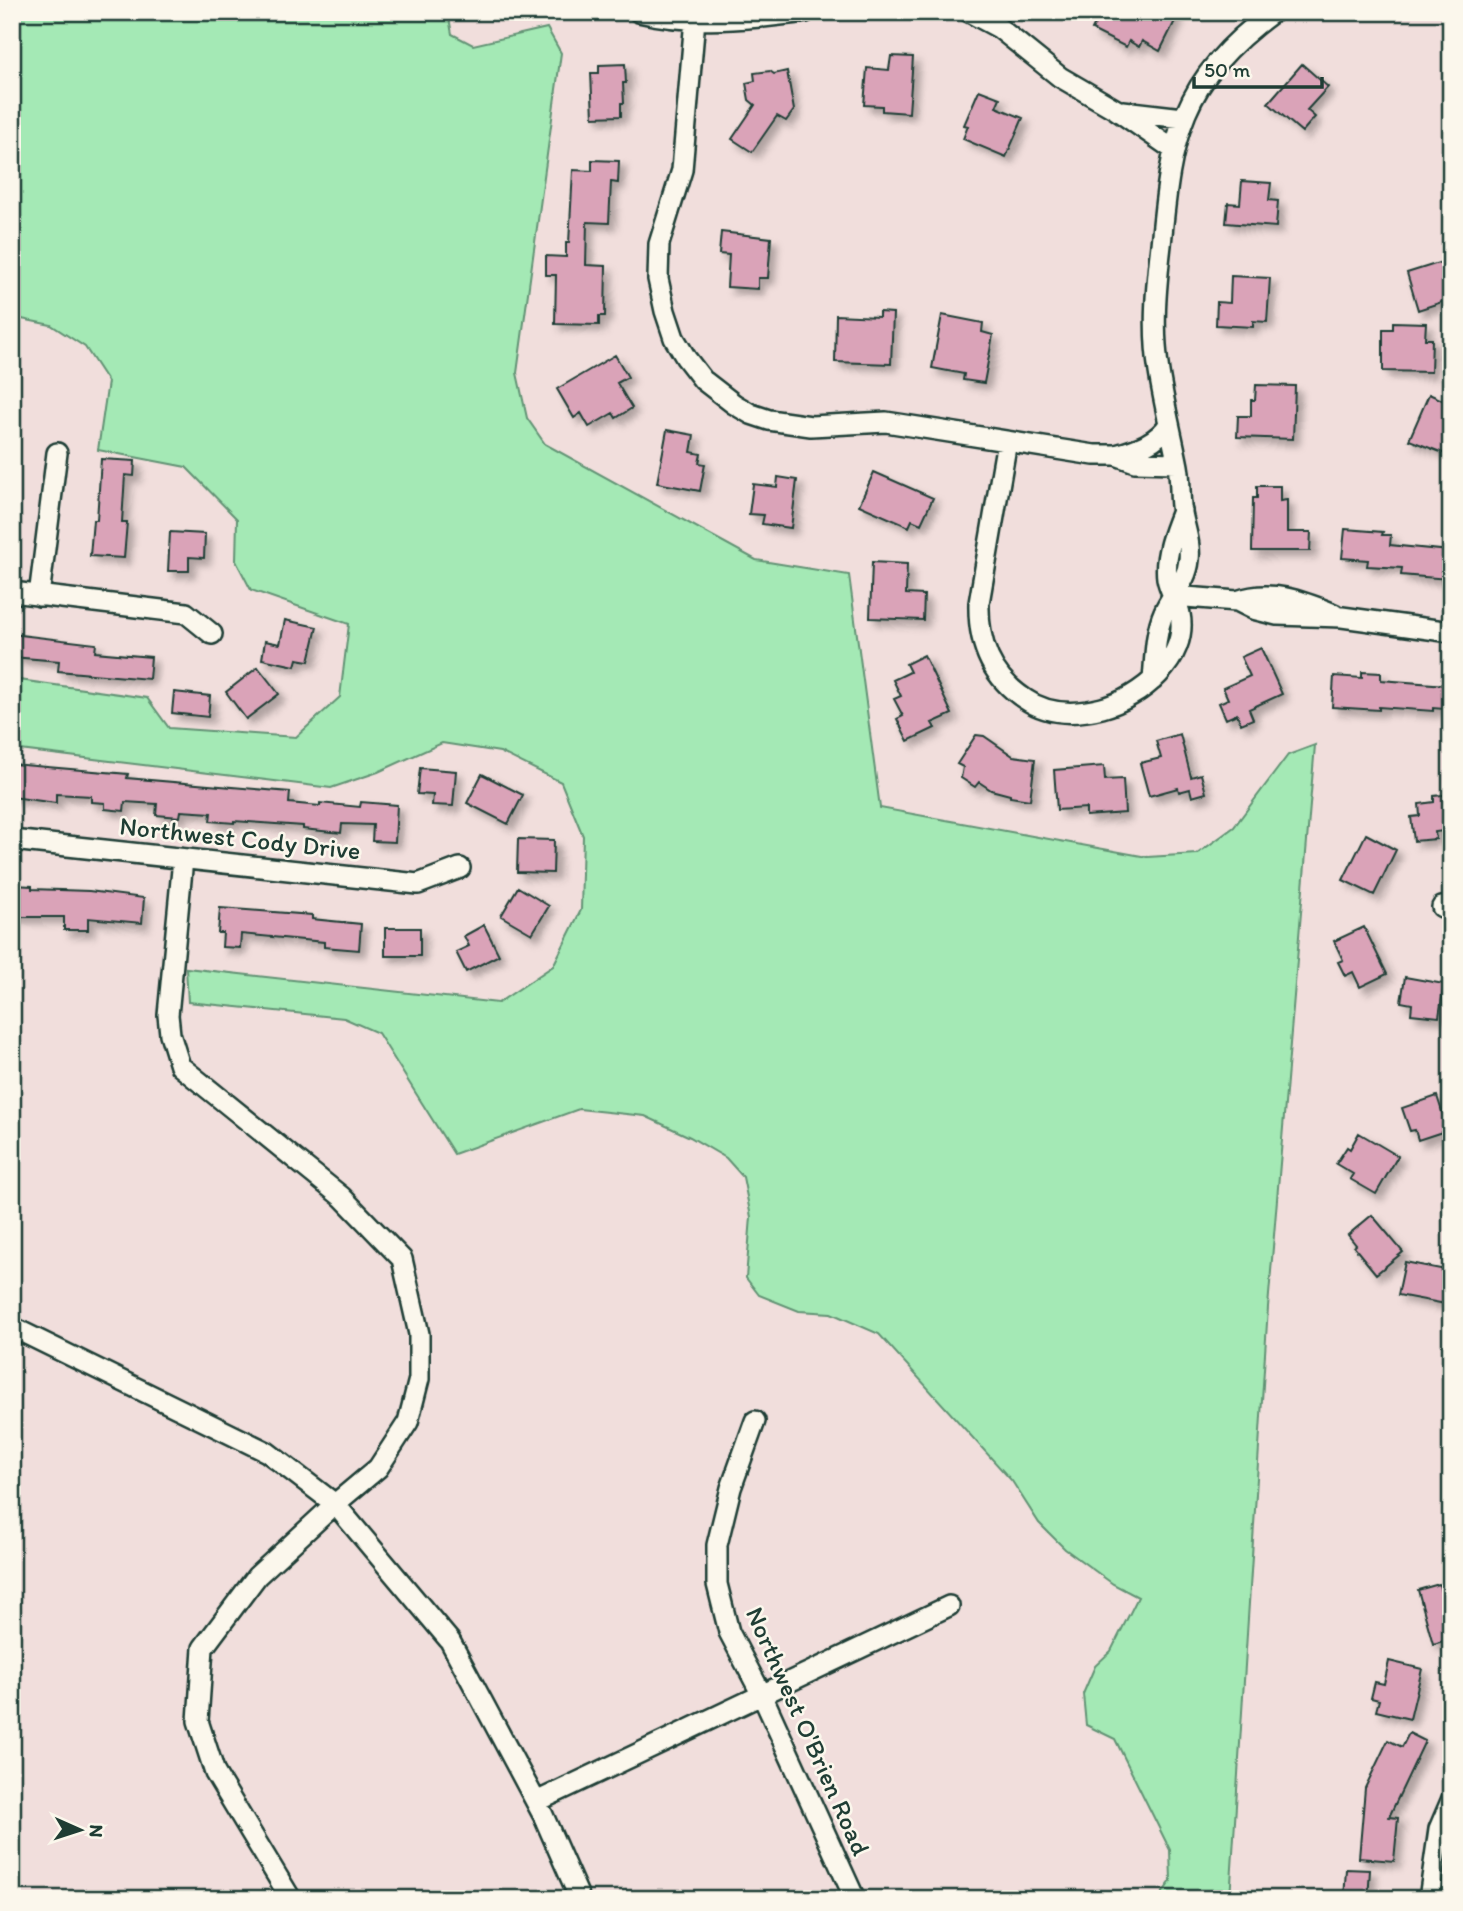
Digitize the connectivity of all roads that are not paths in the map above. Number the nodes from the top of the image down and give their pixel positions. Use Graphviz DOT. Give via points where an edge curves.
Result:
graph roads {
  1 [pos="639,12"];
  2 [pos="806,12"];
  3 [pos="968,12"];
  4 [pos="1273,12"];
  5 [pos="695,19"];
  6 [pos="1115,109"];
  7 [pos="1183,118"];
  8 [pos="1174,150"];
  9 [pos="1169,424"];
  10 [pos="1007,441"];
  11 [pos="57,453"];
  12 [pos="1116,455"];
  13 [pos="1177,463"];
  14 [pos="12,592"];
  15 [pos="39,596"];
  16 [pos="1173,596"];
  17 [pos="1451,632"];
  18 [pos="212,634"];
  19 [pos="12,840"];
  20 [pos="183,859"];
  21 [pos="460,868"];
  22 [pos="12,1327"];
  23 [pos="755,1421"];
  24 [pos="335,1504"];
  25 [pos="949,1606"];
  26 [pos="762,1695"];
  27 [pos="1451,1801"];
  28 [pos="536,1802"];
  29 [pos="291,1899"];
  30 [pos="580,1899"];
  31 [pos="855,1899"];
  32 [pos="1429,1899"];
  1 -- 5 [label="street"];
  2 -- 5 [label="street"];
  3 -- 6 [label="street" via="999,28 1060,77"];
  4 -- 7 [label="street" via="1203,78"];
  5 -- 10 [label="street" via="682,170 659,244 658,279 674,338 686,358 703,380 734,404 769,420 811,426 886,422"];
  6 -- 7 [label="street"];
  6 -- 8 [label="street"];
  7 -- 8 [label="street"];
  8 -- 9 [label="street" via="1166,187 1154,327"];
  9 -- 12 [label="street" via="1152,442"];
  9 -- 13 [label="street"];
  10 -- 12 [label="street"];
  10 -- 16 [label="street" via="979,603 981,635 991,664 1015,693 1046,710 1066,713 1115,704 1135,694 1170,661 1180,614"];
  11 -- 15 [label="street"];
  12 -- 13 [label="street" via="1135,462"];
  13 -- 16 [label="street" via="1189,559 1185,580"];
  14 -- 15 [label="street"];
  15 -- 18 [label="street" via="186,613"];
  16 -- 17 [label="street" via="1237,601 1277,615 1342,617"];
  19 -- 20 [label="street, Northwest Cody Drive"];
  20 -- 21 [label="street, Northwest Cody Drive" via="418,884"];
  20 -- 24 [label="street" via="168,1015 180,1066 342,1197 402,1259 405,1271 419,1334 419,1379 408,1422 378,1468"];
  22 -- 24 [label="street" via="267,1452"];
  23 -- 26 [label="street, Northwest O'Brien Road" via="717,1545 717,1584 729,1632"];
  24 -- 28 [label="street" via="450,1641"];
  24 -- 29 [label="street" via="257,1576 203,1648 198,1721 215,1773"];
  25 -- 26 [label="street"];
  26 -- 28 [label="street"];
  26 -- 31 [label="street, Northwest O'Brien Road"];
  27 -- 32 [label="street" via="1439,1829"];
  28 -- 30 [label="street"];
}
